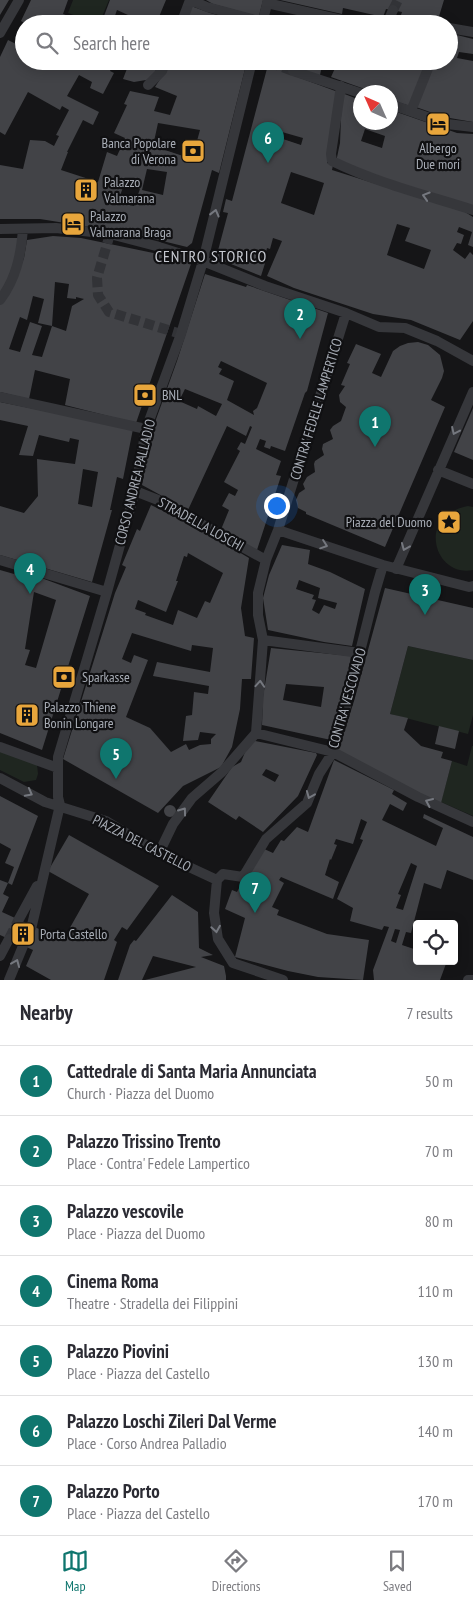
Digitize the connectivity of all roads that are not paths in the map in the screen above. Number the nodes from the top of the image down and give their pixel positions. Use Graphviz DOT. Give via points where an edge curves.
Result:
graph roads {
  1 [pos="19,0"];
  2 [pos="190,0"];
  3 [pos="268,2"];
  4 [pos="393,10"];
  5 [pos="184,15"];
  6 [pos="236,15"];
  7 [pos="261,15"];
  8 [pos="321,15"];
  9 [pos="390,15"];
  10 [pos="458,30"];
  11 [pos="473,32"];
  12 [pos="0,33"];
  13 [pos="162,70"];
  14 [pos="250,70"];
  15 [pos="427,70"];
  16 [pos="293,71"];
  17 [pos="148,85"];
  18 [pos="341,86"];
  19 [pos="353,90"];
  20 [pos="398,107"];
  21 [pos="411,112"];
  22 [pos="473,127"];
  23 [pos="473,210"];
  24 [pos="0,229"];
  25 [pos="23,229"];
  26 [pos="203,261"];
  27 [pos="0,300"];
  28 [pos="346,313"];
  29 [pos="473,361"];
  30 [pos="473,392"];
  31 [pos="0,397"];
  32 [pos="146,429"];
  33 [pos="438,470"];
  34 [pos="473,484"];
  35 [pos="135,491"];
  36 [pos="278,530"];
  37 [pos="0,560"];
  38 [pos="266,560"];
  39 [pos="383,565"];
  40 [pos="396,569"];
  41 [pos="473,586"];
  42 [pos="107,592"];
  43 [pos="263,640"];
  44 [pos="360,653"];
  45 [pos="256,733"];
  46 [pos="0,747"];
  47 [pos="332,752"];
  48 [pos="58,768"];
  49 [pos="0,778"];
  50 [pos="60,805"];
  51 [pos="473,822"];
  52 [pos="159,853"];
  53 [pos="43,877"];
  54 [pos="217,880"];
  55 [pos="19,919"];
  56 [pos="32,925"];
  57 [pos="9,939"];
  58 [pos="24,946"];
  59 [pos="0,956"];
  60 [pos="9,980"];
  61 [pos="283,980"];
  62 [pos="468,980"];
  63 [pos="473,980"];
  1 -- 12 [label="street"];
  2 -- 5 [label="street"];
  2 -- 6 [label="street"];
  3 -- 7 [label="street"];
  3 -- 8 [label="street"];
  4 -- 9 [label="street"];
  10 -- 11 [label="street"];
  13 -- 17 [label="street"];
  26 -- 14 [label="street, CORSO ANDREA PALLADIO, one-way"];
  15 -- 21 [label="street"];
  16 -- 18 [label="street"];
  18 -- 19 [label="street"];
  23 -- 18 [label="street, one-way" via="406,190 332,161"];
  20 -- 21 [label="street"];
  21 -- 22 [label="street" via="447,124"];
  24 -- 25 [label="street"];
  25 -- 26 [label="street" via="56,228 110,234"];
  25 -- 27 [label="street" via="18,264"];
  26 -- 28 [label="street"];
  26 -- 32 [label="street, CORSO ANDREA PALLADIO" via="181,334"];
  28 -- 29 [label="street" via="379,327 406,328 437,340"];
  28 -- 36 [label="street, CONTRA' FEDELE LAMPERTICO"];
  30 -- 33 [label="street, one-way"];
  31 -- 32 [label="street"];
  32 -- 35 [label="street, CORSO ANDREA PALLADIO"];
  33 -- 34 [label="street"];
  33 -- 40 [label="street, one-way"];
  35 -- 38 [label="street, STRADELLA LOSCHI" via="158,500"];
  35 -- 42 [label="street, CORSO ANDREA PALLADIO"];
  36 -- 38 [label="street, CONTRA' FEDELE LAMPERTICO"];
  36 -- 39 [label="street, one-way"];
  37 -- 42 [label="street"];
  38 -- 43 [label="street, CONTRA' FEDELE LAMPERTICO" via="258,593"];
  39 -- 40 [label="street"];
  39 -- 44 [label="street, CONTRA' VESCOVADO"];
  40 -- 41 [label="street"];
  42 -- 48 [label="street, CORSO ANDREA PALLADIO" via="58,757"];
  43 -- 44 [label="street"];
  45 -- 43 [label="street, CONTRA' FEDELE LAMPERTICO, one-way"];
  44 -- 47 [label="street, CONTRA' VESCOVADO"];
  45 -- 47 [label="street"];
  52 -- 45 [label="street, one-way" via="173,824 192,798 222,772"];
  46 -- 48 [label="street"];
  51 -- 47 [label="street, one-way"];
  47 -- 54 [label="street, CONTRA' VESCOVADO, one-way" via="308,803 266,839 243,877 223,874"];
  48 -- 50 [label="street, CORSO ANDREA PALLADIO"];
  49 -- 50 [label="street, PIAZZA DEL CASTELLO, one-way" via="45,802"];
  50 -- 52 [label="street, PIAZZA DEL CASTELLO" via="106,821"];
  50 -- 53 [label="street, CORSO ANDREA PALLADIO"];
  52 -- 54 [label="street, PIAZZA DEL CASTELLO"];
  53 -- 55 [label="street, CORSO ANDREA PALLADIO"];
  53 -- 56 [label="street, CORSO ANDREA PALLADIO"];
  54 -- 61 [label="street, one-way" via="214,913 218,939 233,963"];
  57 -- 59 [label="street"];
  60 -- 58 [label="street, one-way"];
  62 -- 63 [label="street"];
}
